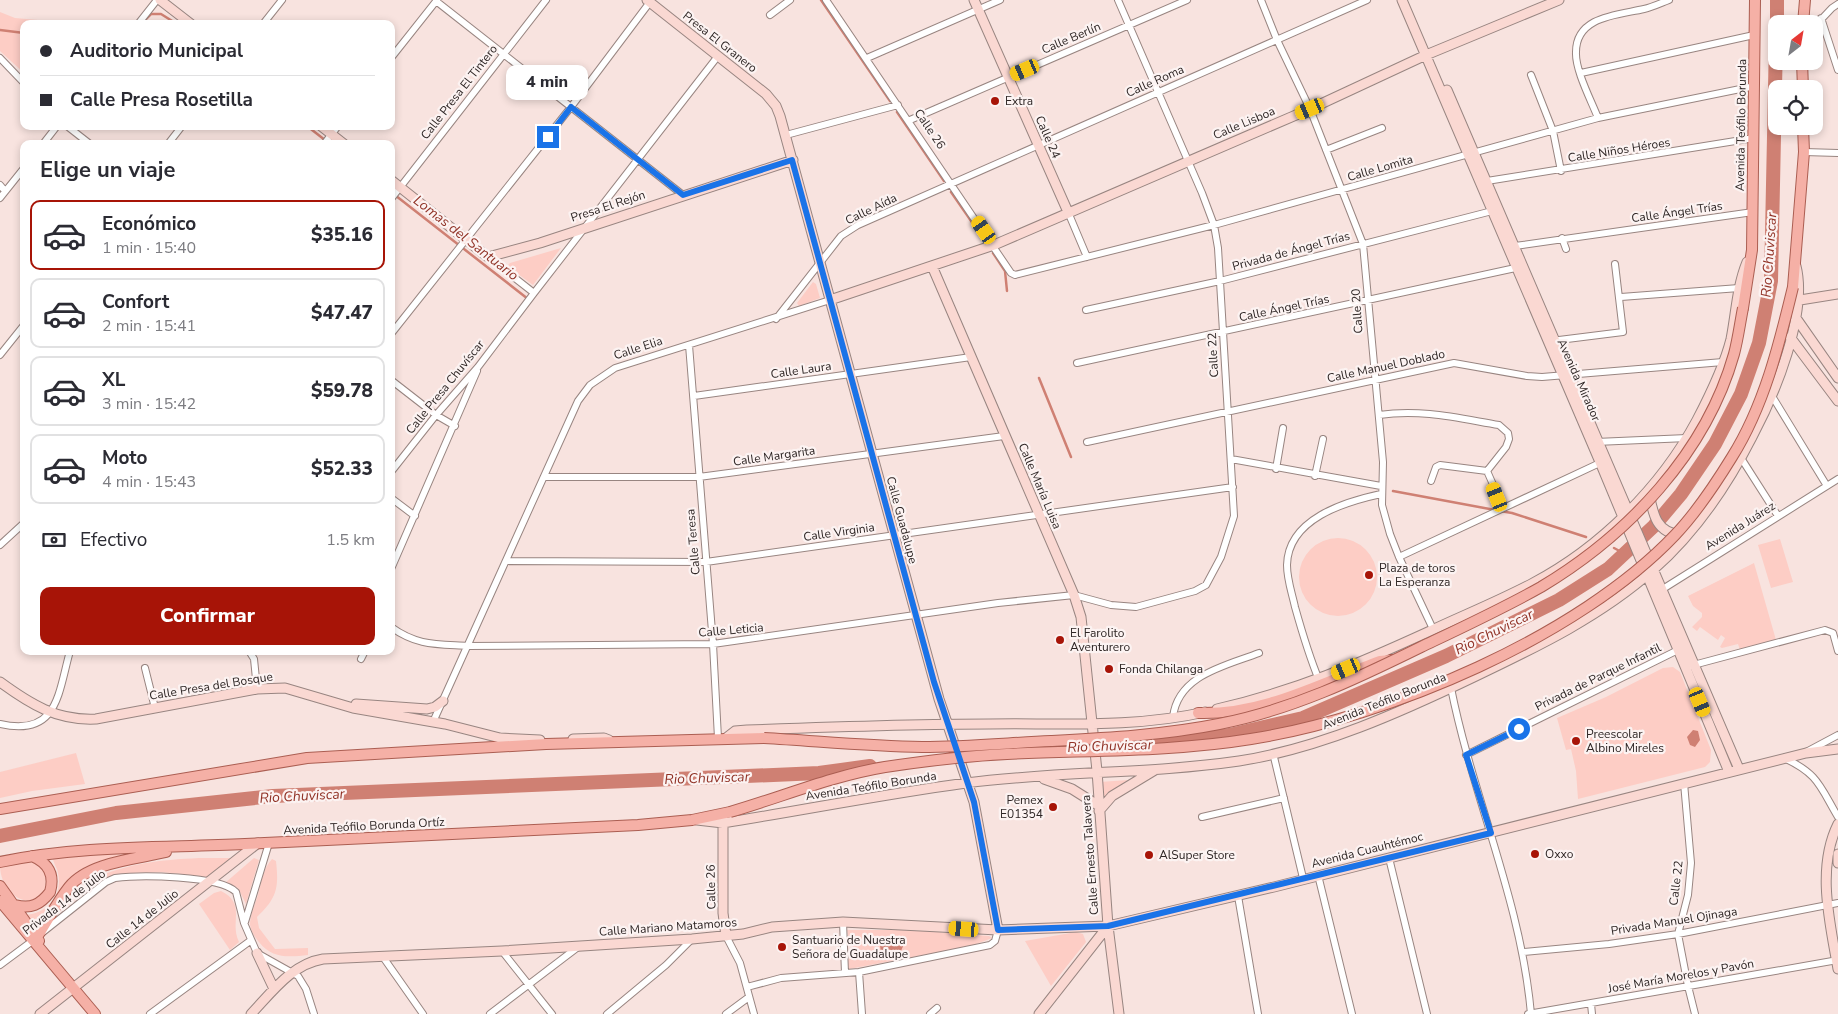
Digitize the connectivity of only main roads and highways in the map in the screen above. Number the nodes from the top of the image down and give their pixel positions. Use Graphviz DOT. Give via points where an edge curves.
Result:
graph roads {
  1 [pos="1755,0"];
  2 [pos="1805,0"];
  3 [pos="1804,15"];
  4 [pos="1803,135"];
  5 [pos="1397,659"];
  6 [pos="1198,713"];
  7 [pos="0,809"];
  8 [pos="185,847"];
  9 [pos="31,855"];
  10 [pos="0,862"];
  11 [pos="0,886"];
  12 [pos="0,901"];
  13 [pos="14,905"];
  14 [pos="37,941"];
  15 [pos="95,1014"];
  1 -- 5 [label="main road, Avenida Teófilo Borunda, bridge" via="1752,250 1734,352 1715,402 1693,443 1645,505 1592,553 1539,588"];
  2 -- 3 [label="main road"];
  4 -- 8 [label="main road, Avenida Teófilo Borunda Ortíz, bridge" via="1793,287 1771,369 1734,454 1678,533 1634,574 1575,615 1429,688 1382,706 1300,730 1250,739 1165,747 995,754 882,768 815,783 726,816"];
  5 -- 6 [label="main road" via="1380,661 1270,702 1227,713"];
  5 -- 7 [label="main road, Avenida Teófilo Borunda, bridge" via="1331,690 1252,716 1215,725 1125,737 921,747 722,738 307,758"];
  8 -- 9 [label="main road, Avenida Teófilo Borunda Ortíz" via="81,849"];
  8 -- 14 [label="main road" via="127,860 79,878 69,886"];
  9 -- 10 [label="main road, Avenida Teófilo Borunda Ortíz"];
  9 -- 13 [label="main road" via="47,866 52,874 50,892 35,906"];
  11 -- 13 [label="main road"];
  12 -- 14 [label="main road"];
  13 -- 14 [label="main road"];
  14 -- 15 [label="main road"];
}
